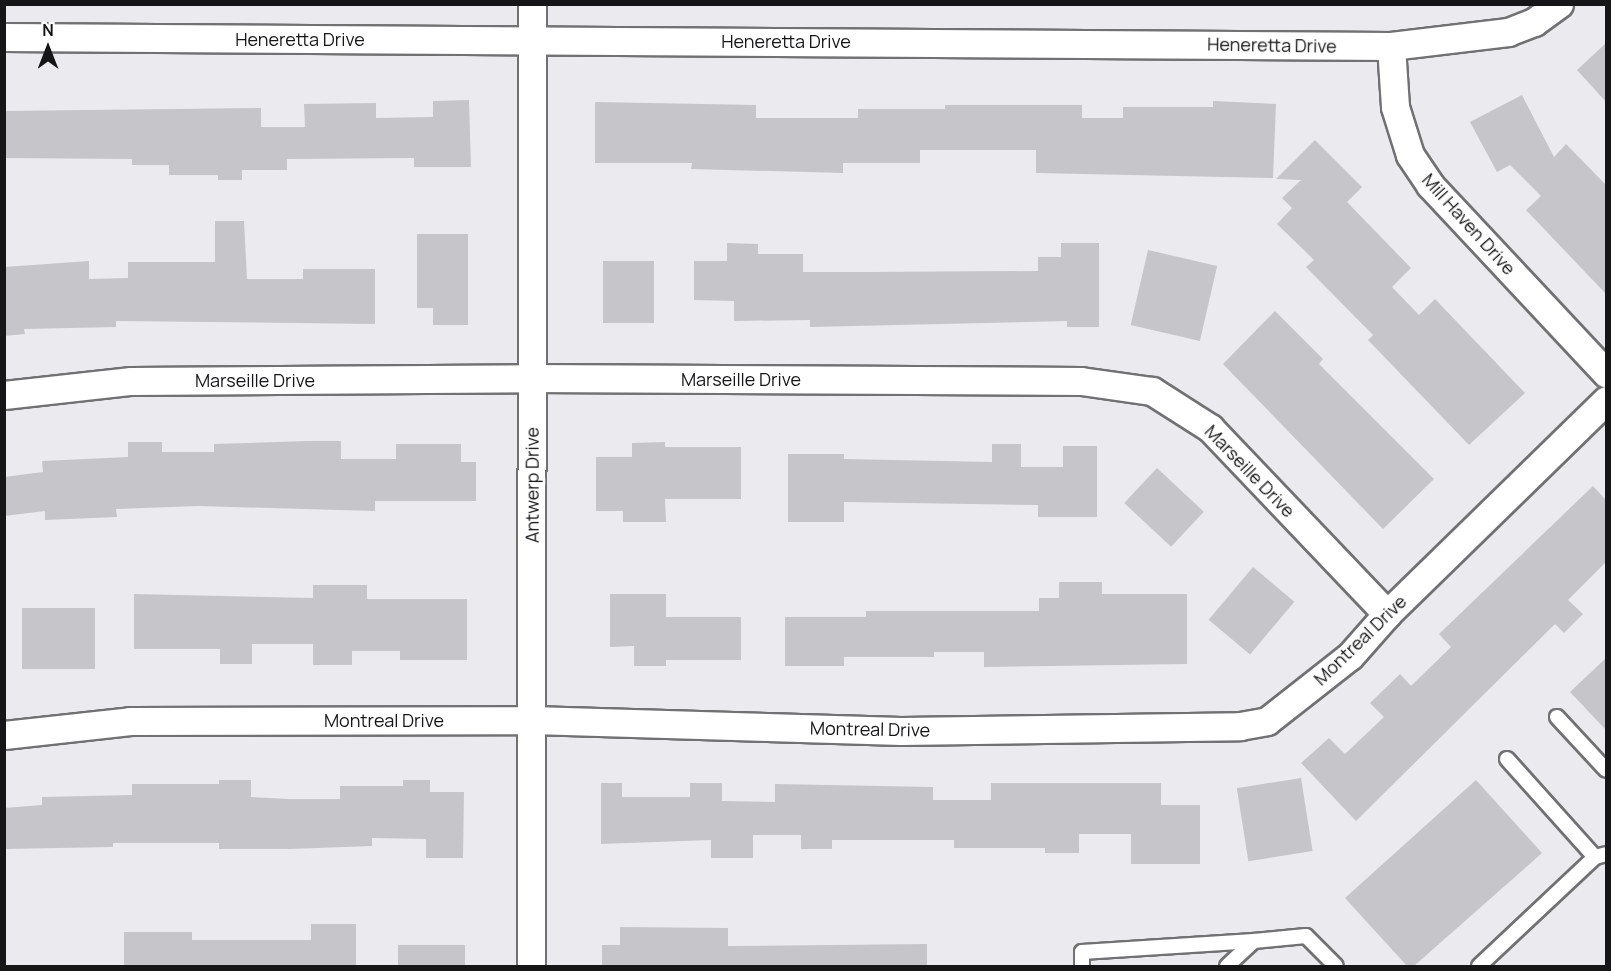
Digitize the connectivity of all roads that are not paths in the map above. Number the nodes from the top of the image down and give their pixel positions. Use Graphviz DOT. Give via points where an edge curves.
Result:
graph roads {
  1 [pos="532,4"];
  2 [pos="1558,4"];
  3 [pos="4,38"];
  4 [pos="532,40"];
  5 [pos="1391,46"];
  6 [pos="1606,373"];
  7 [pos="532,378"];
  8 [pos="4,395"];
  9 [pos="1606,400"];
  10 [pos="1387,614"];
  11 [pos="1557,717"];
  12 [pos="532,720"];
  13 [pos="4,735"];
  14 [pos="1507,759"];
  15 [pos="1606,770"];
  16 [pos="1601,855"];
  17 [pos="1254,941"];
  18 [pos="531,966"];
  19 [pos="1082,966"];
  20 [pos="1227,966"];
  21 [pos="1336,966"];
  22 [pos="1479,966"];
  1 -- 4 [label="street, Antwerp Drive"];
  2 -- 5 [label="street, Heneretta Drive" via="1534,22 1508,32"];
  3 -- 4 [label="street, Heneretta Drive"];
  4 -- 5 [label="street, Heneretta Drive"];
  4 -- 7 [label="street, Antwerp Drive"];
  5 -- 6 [label="street, Mill Haven Drive" via="1395,107 1410,155 1430,185"];
  7 -- 8 [label="street, Marseille Drive" via="131,381"];
  7 -- 10 [label="street, Marseille Drive" via="1081,381 1152,391 1210,428"];
  7 -- 12 [label="street, Antwerp Drive"];
  9 -- 10 [label="street, Montreal Drive"];
  10 -- 12 [label="street, Montreal Drive" via="1350,656 1287,708 1267,721 1240,726 901,731"];
  11 -- 15 [label="lane"];
  12 -- 13 [label="street, Montreal Drive" via="130,721"];
  12 -- 18 [label="street, Antwerp Drive"];
  14 -- 16 [label="lane"];
  16 -- 22 [label="lane"];
  17 -- 19 [label="lane" via="1082,952"];
  17 -- 20 [label="lane"];
  17 -- 21 [label="lane" via="1306,936"];
}
